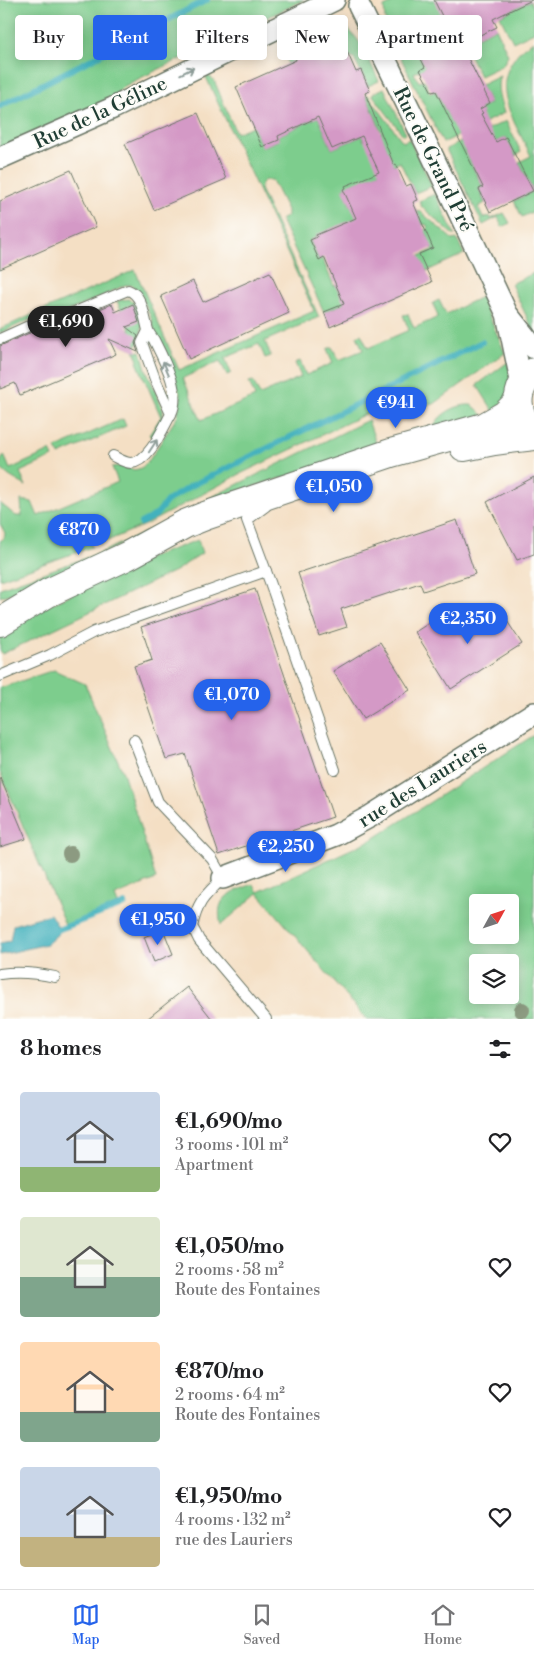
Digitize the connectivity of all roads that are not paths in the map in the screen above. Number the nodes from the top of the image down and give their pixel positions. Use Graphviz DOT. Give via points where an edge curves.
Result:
graph roads {
  1 [pos="336,0"];
  2 [pos="362,3"];
  3 [pos="0,158"];
  4 [pos="507,314"];
  5 [pos="0,339"];
  6 [pos="534,348"];
  7 [pos="525,386"];
  8 [pos="534,430"];
  9 [pos="534,436"];
  10 [pos="112,456"];
  11 [pos="292,487"];
  12 [pos="247,520"];
  13 [pos="128,556"];
  14 [pos="266,571"];
  15 [pos="48,593"];
  16 [pos="0,604"];
  17 [pos="0,622"];
  18 [pos="0,676"];
  19 [pos="534,713"];
  20 [pos="134,740"];
  21 [pos="335,770"];
  22 [pos="223,878"];
  23 [pos="131,923"];
  24 [pos="192,927"];
  25 [pos="0,974"];
  26 [pos="56,977"];
  27 [pos="266,1019"];
  1 -- 2 [label="street, Rue de la Géline" via="349,8"];
  3 -- 1 [label="street, Rue de la Géline, one-way" via="113,108"];
  2 -- 4 [label="street, Rue de Grand Pré"];
  4 -- 6 [label="street, Rue de Grand Pré"];
  4 -- 7 [label="street, Rue de Grand Pré"];
  10 -- 5 [label="lane, one-way" via="133,463 144,457 171,414 142,343 148,331 145,314 135,294 128,290"];
  7 -- 8 [label="street" via="521,414"];
  7 -- 11 [label="street" via="505,415 484,427 391,453"];
  9 -- 12 [label="street" via="452,450"];
  11 -- 12 [label="lane"];
  11 -- 13 [label="street" via="204,516"];
  12 -- 13 [label="street"];
  12 -- 14 [label="lane"];
  13 -- 15 [label="street"];
  14 -- 18 [label="lane" via="94,632"];
  14 -- 21 [label="lane"];
  15 -- 16 [label="street"];
  15 -- 17 [label="street"];
  19 -- 22 [label="street, rue des Lauriers" via="336,835"];
  20 -- 22 [label="lane" via="158,802 212,859"];
  22 -- 24 [label="lane" via="196,908"];
  23 -- 24 [label="lane" via="156,917 173,918"];
  24 -- 27 [label="lane" via="199,940"];
  25 -- 26 [label="lane" via="32,972"];
}
